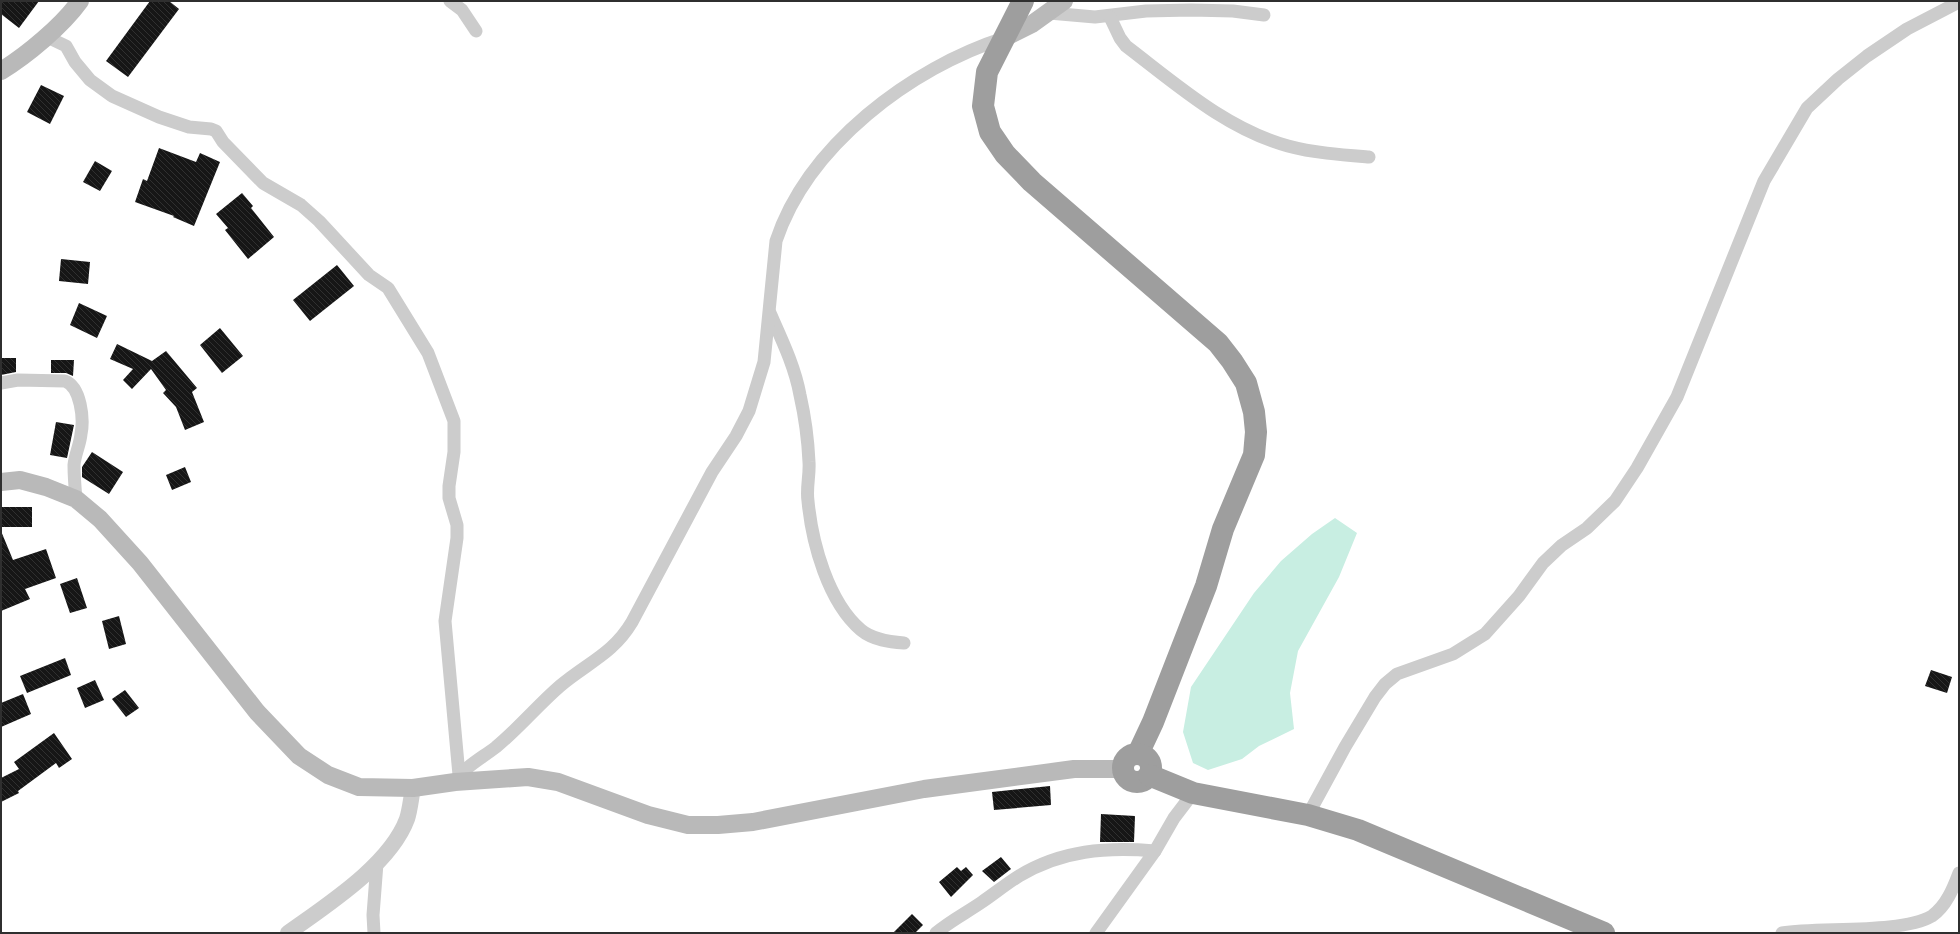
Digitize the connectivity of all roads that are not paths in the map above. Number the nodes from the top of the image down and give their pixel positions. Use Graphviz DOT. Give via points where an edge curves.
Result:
graph roads {
  1 [pos="80,1"];
  2 [pos="450,1"];
  3 [pos="1023,1"];
  4 [pos="1064,1"];
  5 [pos="1959,2"];
  6 [pos="1049,13"];
  7 [pos="1264,15"];
  8 [pos="1110,17"];
  9 [pos="476,31"];
  10 [pos="45,36"];
  11 [pos="1004,38"];
  12 [pos="1,71"];
  13 [pos="1369,157"];
  14 [pos="770,312"];
  15 [pos="1,383"];
  16 [pos="1,482"];
  17 [pos="76,500"];
  18 [pos="904,643"];
  19 [pos="1138,754"];
  20 [pos="1123,769"];
  21 [pos="1149,775"];
  22 [pos="457,778"];
  23 [pos="413,788"];
  24 [pos="1193,793"];
  25 [pos="1308,815"];
  26 [pos="1155,851"];
  27 [pos="377,863"];
  28 [pos="1959,873"];
  29 [pos="288,933"];
  30 [pos="374,933"];
  31 [pos="936,933"];
  32 [pos="1096,933"];
  33 [pos="1604,933"];
  34 [pos="1782,933"];
  1 -- 10 [label="main road"];
  2 -- 9 [label="street" via="462,10"];
  3 -- 11 [label="highway"];
  4 -- 6 [label="main road"];
  5 -- 25 [label="street" via="1907,29 1867,56 1838,78 1808,108 1764,181 1677,397 1615,501 1587,528 1562,545 1543,563 1520,596 1485,634 1453,654 1397,674 1385,684 1345,747"];
  6 -- 8 [label="street"];
  6 -- 11 [label="main road"];
  7 -- 8 [label="street" via="1191,10 1146,11"];
  8 -- 13 [label="street" via="1126,46 1192,97 1240,126 1289,146"];
  10 -- 12 [label="main road"];
  10 -- 22 [label="street" via="66,46 90,80 112,96 189,127 216,131 223,142 263,183 301,205 369,275 388,288 428,353 454,421 454,452 449,498 457,525 457,538 445,621"];
  11 -- 14 [label="street" via="958,56 902,88 855,125 825,157 800,193 780,229 774,254"];
  11 -- 19 [label="highway" via="987,72 983,106 990,132 1004,154 1032,182 1218,343 1246,383 1254,412 1254,455 1224,529 1206,586"];
  14 -- 18 [label="street" via="788,355 800,394 809,462 807,499 813,538 826,574 841,606 862,631 885,641"];
  14 -- 22 [label="street" via="764,362 749,411 712,472 660,573 623,637 560,686 496,747"];
  15 -- 17 [label="street" via="18,380 65,381 76,390 82,421 74,465"];
  16 -- 17 [label="main road" via="20,480 46,487"];
  17 -- 23 [label="main road" via="100,519 140,563 257,712 299,756 328,775 359,787"];
  19 -- 20 [label="highway" via="1124,761"];
  19 -- 21 [label="highway" via="1150,763"];
  20 -- 21 [label="highway" via="1125,777 1132,782 1140,782"];
  20 -- 22 [label="main road" via="1074,769 932,788 753,822 718,826 688,826 648,815 558,782 528,777"];
  21 -- 24 [label="highway"];
  22 -- 23 [label="main road"];
  23 -- 27 [label="street" via="407,819"];
  24 -- 25 [label="highway"];
  24 -- 26 [label="street" via="1174,818"];
  25 -- 33 [label="highway" via="1358,830"];
  26 -- 31 [label="street" via="1104,848 1042,863 950,921"];
  26 -- 32 [label="street"];
  27 -- 29 [label="street" via="331,903"];
  27 -- 30 [label="street"];
  28 -- 34 [label="street" via="1951,894 1932,916 1918,923 1888,930"];
}
